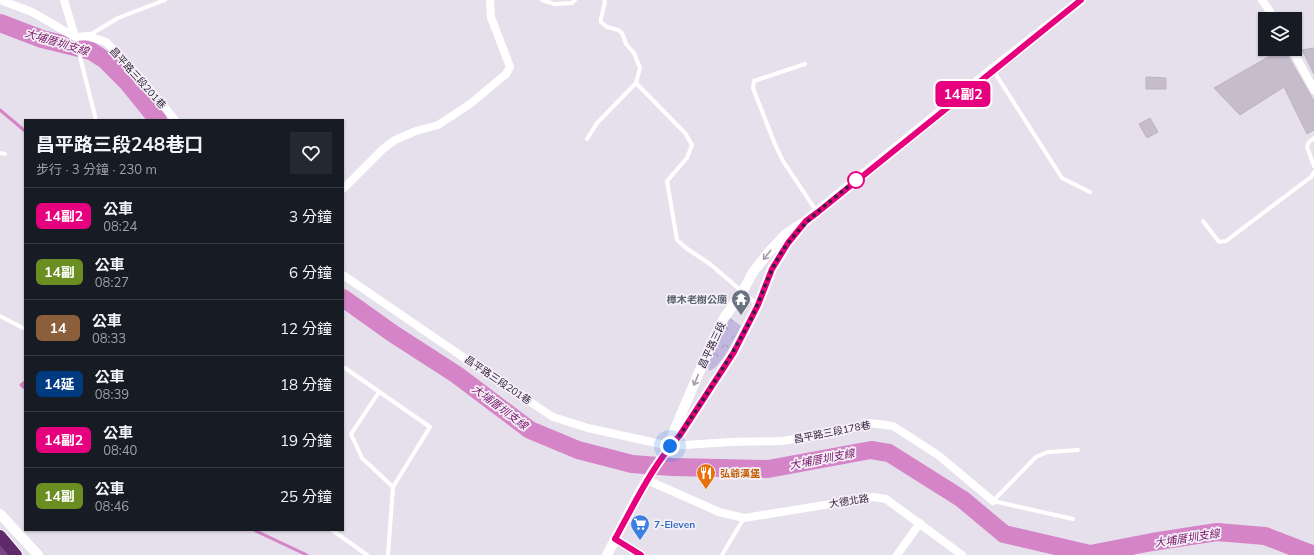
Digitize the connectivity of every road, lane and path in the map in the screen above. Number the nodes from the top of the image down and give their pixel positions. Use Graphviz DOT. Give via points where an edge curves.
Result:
graph roads {
  1 [pos="0,0"];
  2 [pos="64,0"];
  3 [pos="165,0"];
  4 [pos="490,0"];
  5 [pos="542,0"];
  6 [pos="575,0"];
  7 [pos="604,0"];
  8 [pos="1081,0"];
  9 [pos="1262,0"];
  10 [pos="1271,12"];
  11 [pos="88,36"];
  12 [pos="75,37"];
  13 [pos="1296,56"];
  14 [pos="805,64"];
  15 [pos="993,70"];
  16 [pos="636,83"];
  17 [pos="1314,90"];
  18 [pos="96,119"];
  19 [pos="174,119"];
  20 [pos="1314,138"];
  21 [pos="587,139"];
  22 [pos="1314,166"];
  23 [pos="1314,172"];
  24 [pos="344,188"];
  25 [pos="1090,192"];
  26 [pos="818,212"];
  27 [pos="806,221"];
  28 [pos="1203,221"];
  29 [pos="344,276"];
  30 [pos="742,291"];
  31 [pos="758,305"];
  32 [pos="0,316"];
  33 [pos="24,328"];
  34 [pos="345,368"];
  35 [pos="379,392"];
  36 [pos="670,446"];
  37 [pos="1078,450"];
  38 [pos="647,480"];
  39 [pos="393,487"];
  40 [pos="993,501"];
  41 [pos="0,514"];
  42 [pos="744,518"];
  43 [pos="1072,519"];
  44 [pos="920,523"];
  45 [pos="333,531"];
  46 [pos="0,536"];
  47 [pos="615,539"];
  48 [pos="0,548"];
  49 [pos="8,555"];
  50 [pos="16,555"];
  51 [pos="38,555"];
  52 [pos="367,555"];
  53 [pos="388,555"];
  54 [pos="607,555"];
  55 [pos="641,555"];
  56 [pos="722,555"];
  57 [pos="896,555"];
  58 [pos="962,555"];
  1 -- 12 [label="street" via="32,12"];
  2 -- 12 [label="street"];
  3 -- 11 [label="lane" via="118,18"];
  4 -- 24 [label="street" via="491,17 510,67 506,74 470,104 438,125 395,140"];
  5 -- 6 [label="lane" via="554,4 572,3"];
  7 -- 16 [label="lane" via="601,22 622,33 626,44 634,53 640,68"];
  8 -- 15 [label="street, 昌平路三段"];
  9 -- 10 [label="street"];
  11 -- 12 [label="street, 昌平路三段201巷"];
  11 -- 19 [label="street, 昌平路三段201巷" via="106,42 140,77"];
  12 -- 18 [label="lane"];
  13 -- 17 [label="street"];
  14 -- 26 [label="lane" via="754,81 753,88 783,161"];
  15 -- 25 [label="lane" via="1062,178"];
  15 -- 26 [label="street, 昌平路三段"];
  16 -- 21 [label="lane" via="597,123"];
  16 -- 30 [label="lane" via="685,132 692,145 687,158 667,181 677,240"];
  20 -- 22 [label="lane" via="1307,147"];
  23 -- 28 [label="lane" via="1311,177 1226,241 1219,242"];
  26 -- 27 [label="street, 昌平路三段"];
  27 -- 30 [label="street, 昌平路三段, one-way" via="786,234 769,252"];
  27 -- 31 [label="street, 昌平路三段" via="775,264"];
  29 -- 36 [label="street, 昌平路三段201巷" via="553,417 588,428"];
  30 -- 31 [label="lane"];
  30 -- 36 [label="street, 昌平路三段, one-way" via="712,342"];
  31 -- 36 [label="street, 昌平路三段" via="734,352 680,435"];
  32 -- 33 [label="lane"];
  34 -- 35 [label="lane"];
  35 -- 39 [label="lane" via="351,434 362,458"];
  35 -- 39 [label="lane" via="430,427"];
  36 -- 38 [label="street, 昌平路三段"];
  36 -- 40 [label="street, 昌平路三段178巷" via="782,441 836,433 870,423 892,426 938,455"];
  37 -- 40 [label="lane" via="1048,452 1036,457"];
  38 -- 42 [label="street" via="719,512"];
  38 -- 47 [label="street, 昌平路三段"];
  39 -- 53 [label="lane"];
  40 -- 43 [label="lane"];
  41 -- 51 [label="street"];
  42 -- 44 [label="street, 大德北路" via="874,497 886,499"];
  42 -- 56 [label="lane"];
  44 -- 57 [label="street"];
  44 -- 58 [label="street, 大德北路"];
  45 -- 52 [label="lane"];
  46 -- 50 [label="highway"];
  47 -- 54 [label="street, 昌平路三段"];
  47 -- 55 [label="street"];
  48 -- 49 [label="highway"];
}
